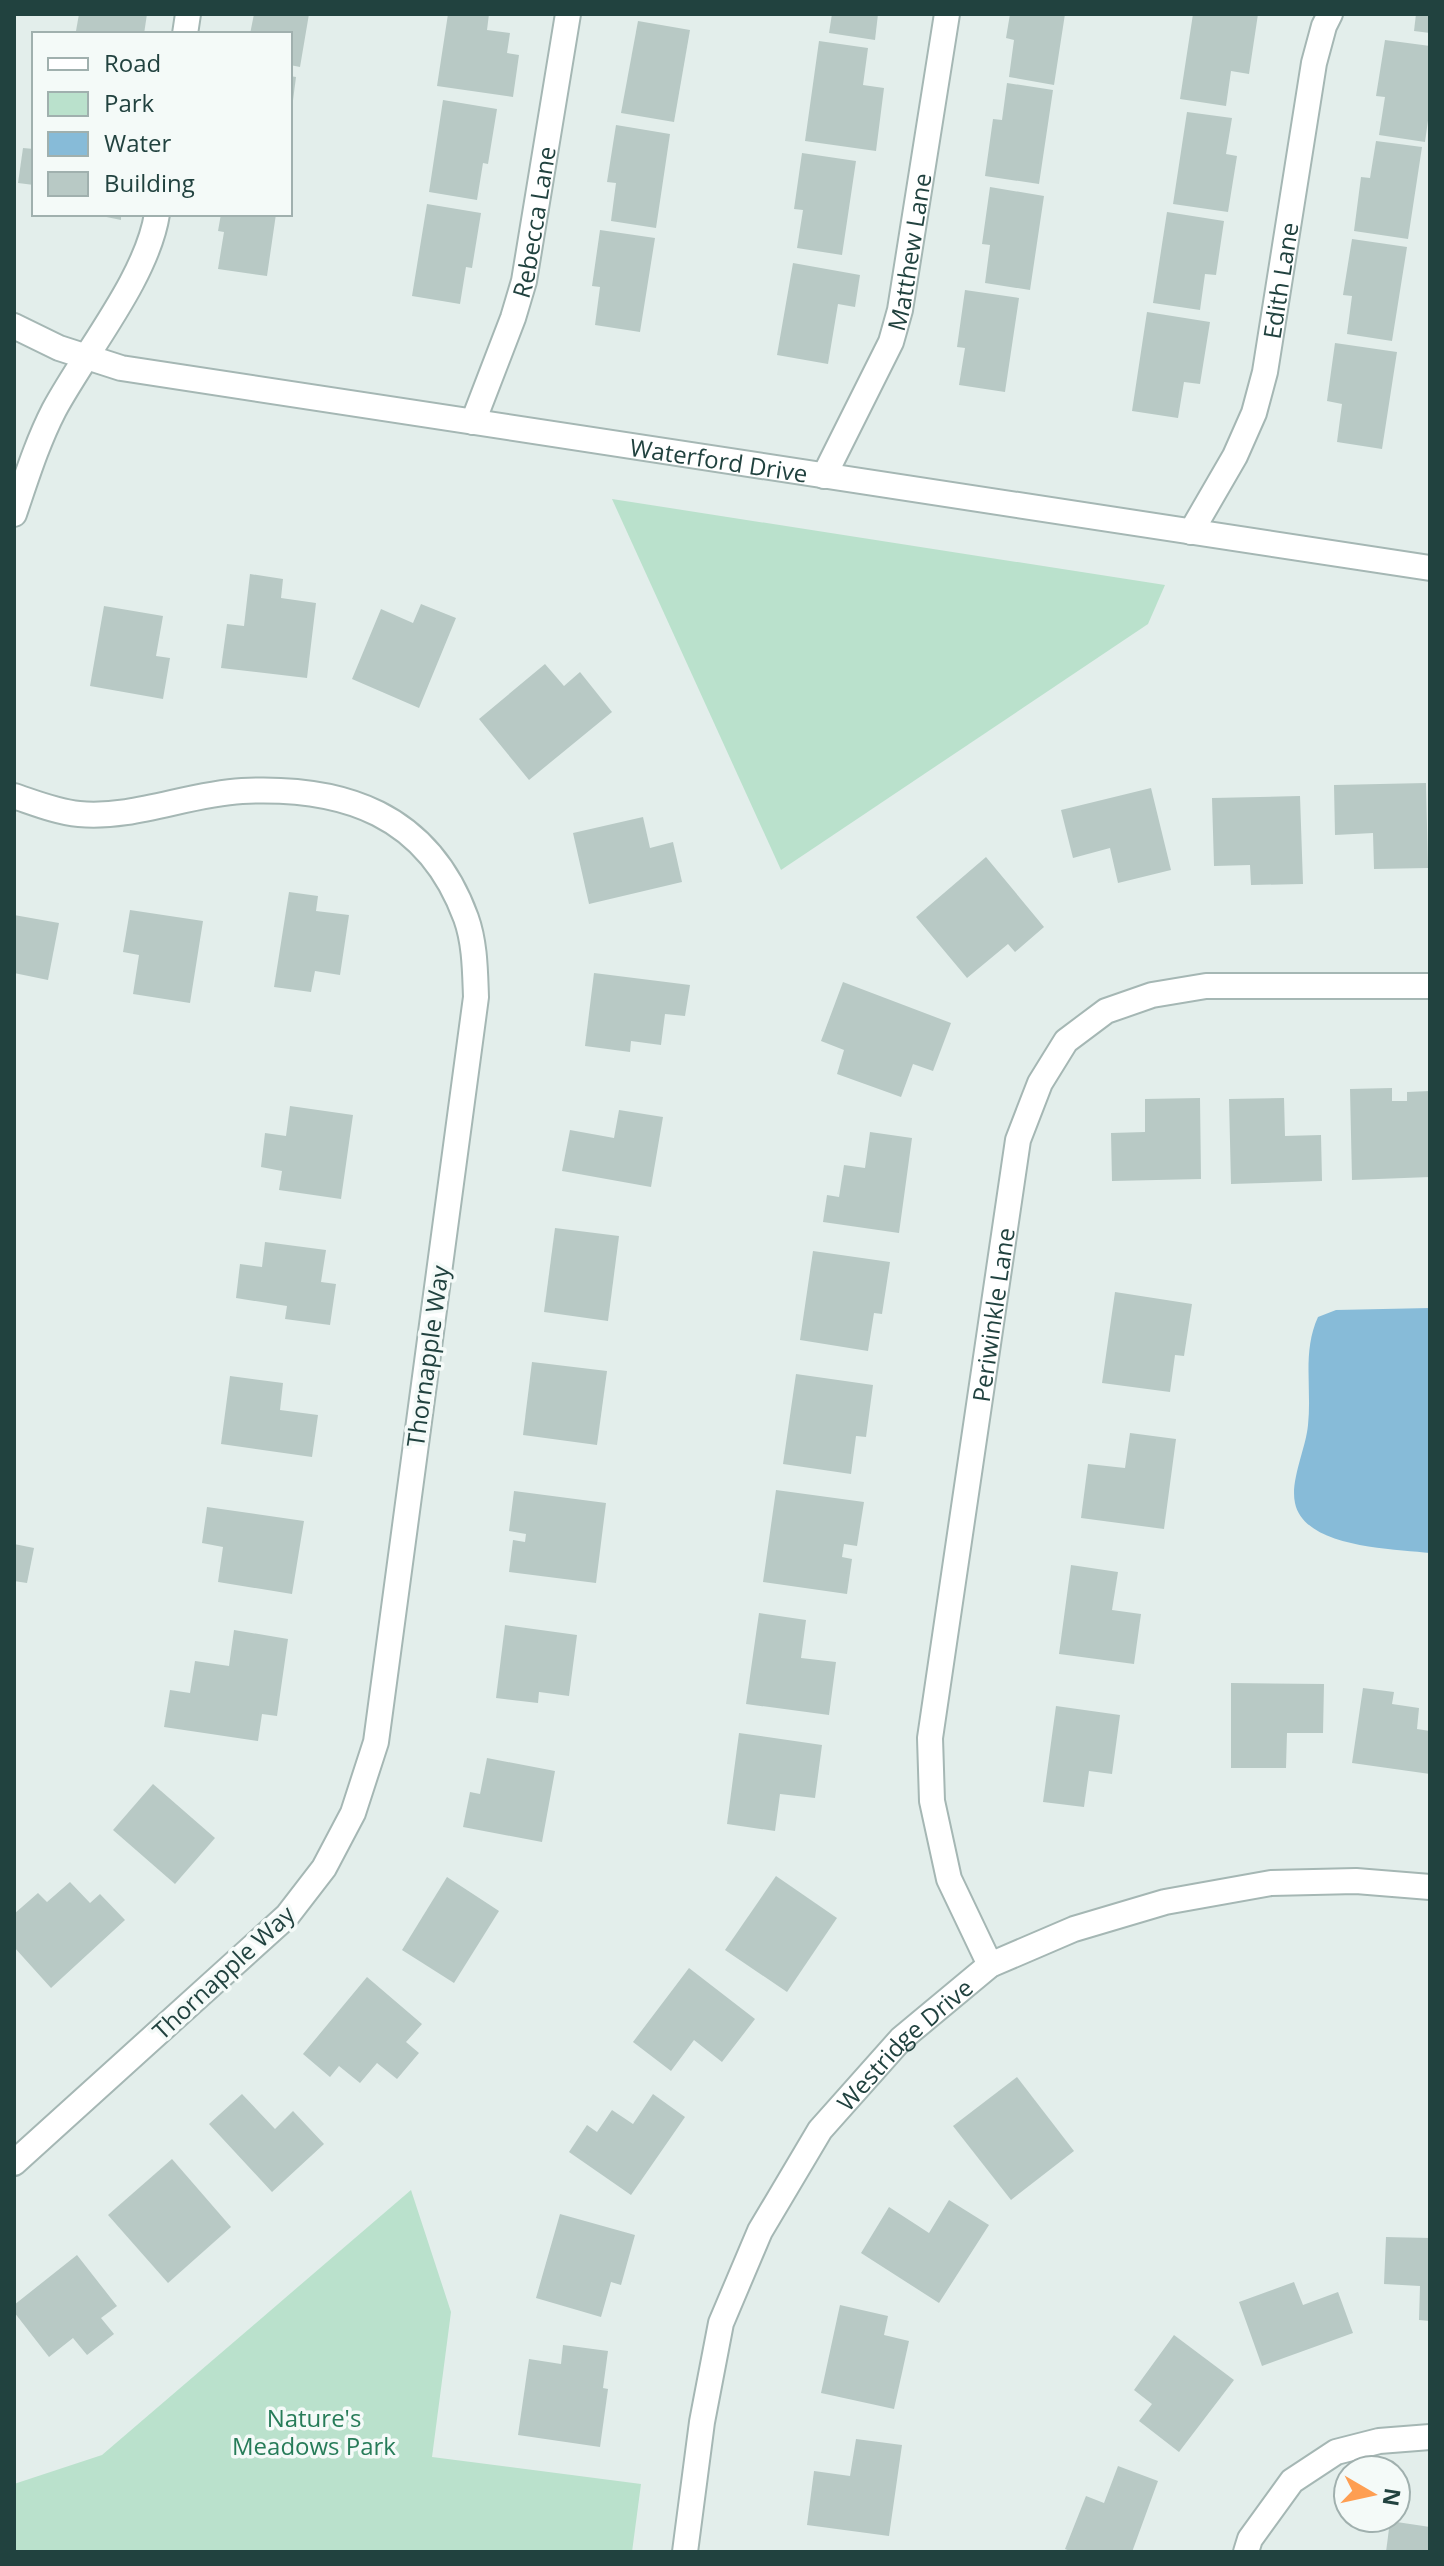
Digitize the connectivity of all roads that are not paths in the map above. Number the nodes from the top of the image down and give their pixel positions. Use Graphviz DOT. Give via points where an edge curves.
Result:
graph roads {
  1 [pos="568,14"];
  2 [pos="947,14"];
  3 [pos="1330,14"];
  4 [pos="157,216"];
  5 [pos="14,326"];
  6 [pos="86,358"];
  7 [pos="473,422"];
  8 [pos="824,476"];
  9 [pos="14,514"];
  10 [pos="1191,532"];
  11 [pos="1430,568"];
  12 [pos="14,796"];
  13 [pos="1430,986"];
  14 [pos="1430,1887"];
  15 [pos="990,1965"];
  16 [pos="14,2163"];
  17 [pos="1430,2437"];
  18 [pos="685,2552"];
  19 [pos="1246,2552"];
  1 -- 7 [label="street, Rebecca Lane" via="524,281"];
  2 -- 8 [label="street, Matthew Lane" via="900,310 891,342"];
  3 -- 10 [label="street, Edith Lane" via="1314,63 1254,413"];
  4 -- 6 [label="street" via="141,264"];
  5 -- 6 [label="street, Waterford Drive"];
  6 -- 7 [label="street, Waterford Drive" via="121,368"];
  6 -- 9 [label="street" via="54,410"];
  7 -- 8 [label="street, Waterford Drive"];
  8 -- 10 [label="street, Waterford Drive"];
  10 -- 11 [label="street, Waterford Drive"];
  12 -- 16 [label="street, Thornapple Way" via="78,814 238,791 292,790 340,798 382,815 420,841 446,875 467,920 476,997 376,1742 353,1813 324,1868 287,1916"];
  13 -- 15 [label="street, Periwinkle Lane" via="1206,986 1152,995 1106,1011 1066,1041 1040,1083 1018,1140 930,1738 932,1801 949,1879"];
  14 -- 15 [label="street, Westridge Drive" via="1356,1881 1271,1883 1134,1911 1074,1929"];
  15 -- 18 [label="street, Westridge Drive" via="901,2039 820,2130 760,2231 721,2323"];
  17 -- 19 [label="street" via="1379,2441 1336,2452 1292,2481"];
}
